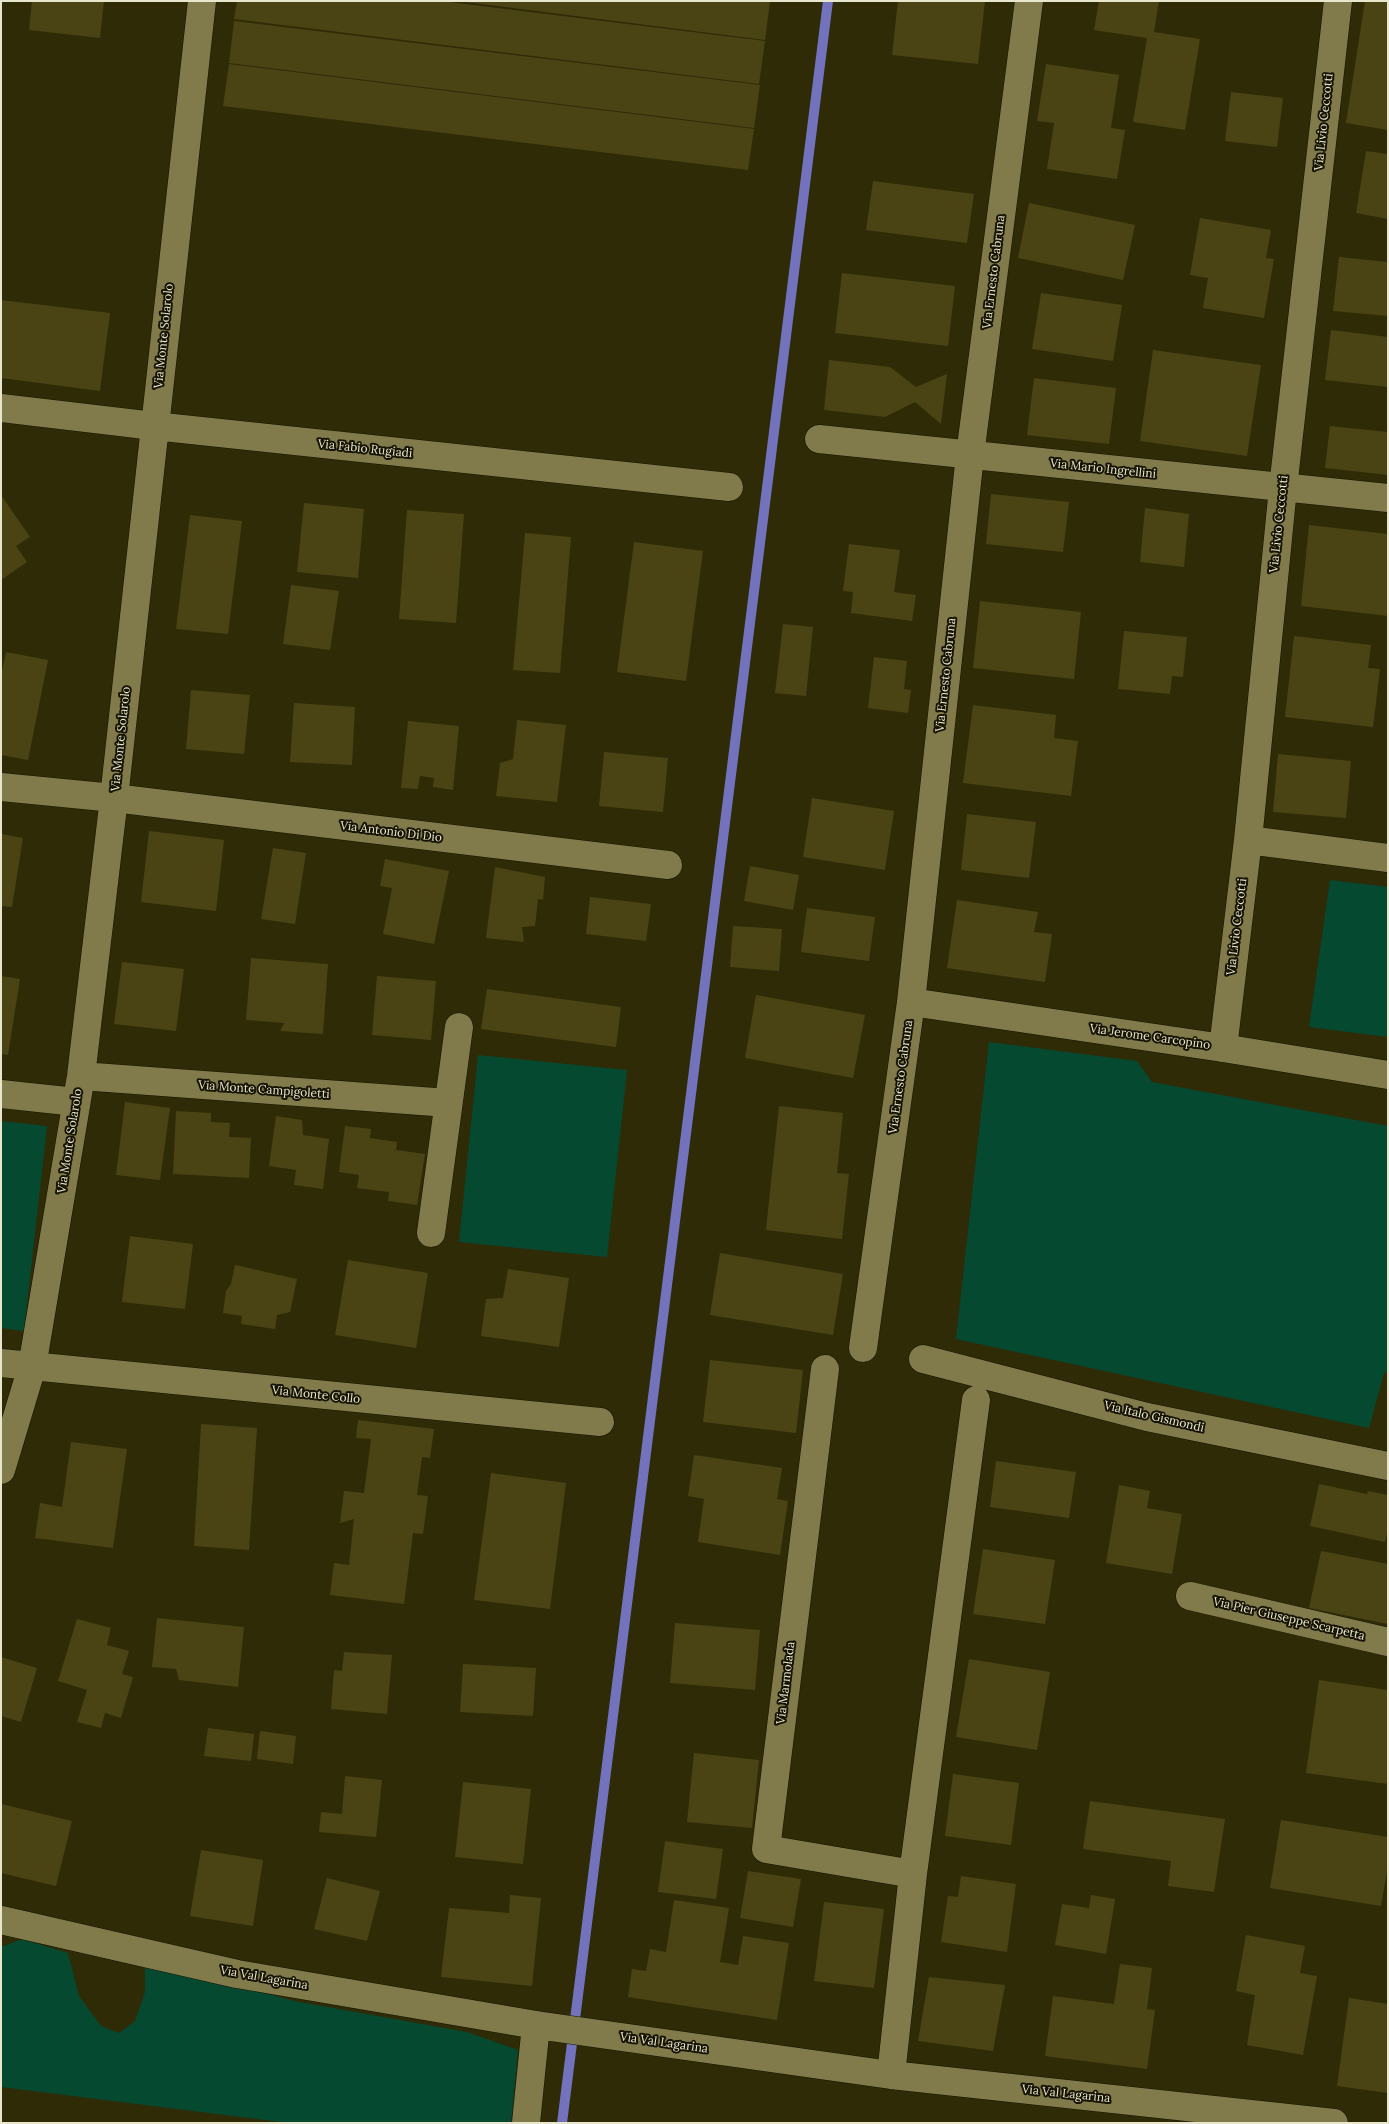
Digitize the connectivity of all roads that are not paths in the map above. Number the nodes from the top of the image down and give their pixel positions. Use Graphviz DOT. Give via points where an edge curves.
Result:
graph roads {
  1 [pos="202,1"];
  2 [pos="1029,1"];
  3 [pos="1338,1"];
  4 [pos="1,408"];
  5 [pos="154,426"];
  6 [pos="819,439"];
  7 [pos="970,455"];
  8 [pos="729,487"];
  9 [pos="1283,488"];
  10 [pos="1388,498"];
  11 [pos="1,787"];
  12 [pos="114,798"];
  13 [pos="1248,840"];
  14 [pos="1388,858"];
  15 [pos="668,865"];
  16 [pos="911,1002"];
  17 [pos="459,1027"];
  18 [pos="1223,1048"];
  19 [pos="1388,1075"];
  20 [pos="81,1076"];
  21 [pos="1,1094"];
  22 [pos="76,1102"];
  23 [pos="448,1104"];
  24 [pos="431,1233"];
  25 [pos="863,1348"];
  26 [pos="923,1359"];
  27 [pos="1,1363"];
  28 [pos="32,1367"];
  29 [pos="825,1369"];
  30 [pos="976,1400"];
  31 [pos="600,1422"];
  32 [pos="1388,1466"];
  33 [pos="1,1470"];
  34 [pos="1190,1596"];
  35 [pos="1388,1642"];
  36 [pos="913,1874"];
  37 [pos="1,1920"];
  38 [pos="536,2025"];
  39 [pos="891,2075"];
  40 [pos="1278,2119"];
  41 [pos="526,2123"];
  42 [pos="1334,2123"];
  1 -- 5 [label="street, Via Monte Solarolo"];
  2 -- 7 [label="street, Via Ernesto Cabruna"];
  3 -- 9 [label="street, Via Livio Ceccotti"];
  4 -- 5 [label="street, Via Fabio Rugiadi"];
  5 -- 8 [label="street, Via Fabio Rugiadi"];
  5 -- 12 [label="street, Via Monte Solarolo"];
  6 -- 7 [label="street, Via Mario Ingrellini"];
  7 -- 9 [label="street, Via Mario Ingrellini"];
  7 -- 16 [label="street, Via Ernesto Cabruna"];
  9 -- 10 [label="street, Via Mario Ingrellini"];
  9 -- 13 [label="street, Via Livio Ceccotti"];
  11 -- 12 [label="street, Via Antonio Di Dio"];
  12 -- 15 [label="street, Via Antonio Di Dio"];
  12 -- 20 [label="street, Via Monte Solarolo"];
  13 -- 14 [label="street"];
  13 -- 18 [label="street, Via Livio Ceccotti"];
  16 -- 18 [label="street, Via Jerome Carcopino"];
  16 -- 25 [label="street, Via Ernesto Cabruna"];
  17 -- 23 [label="street"];
  18 -- 19 [label="street, Via Jerome Carcopino"];
  20 -- 22 [label="street, Via Monte Solarolo"];
  20 -- 23 [label="street, Via Monte Campigoletti"];
  21 -- 22 [label="street"];
  22 -- 28 [label="street, Via Monte Solarolo"];
  23 -- 24 [label="street"];
  26 -- 32 [label="street, Via Italo Gismondi" via="1147,1417"];
  27 -- 28 [label="street, Via Monte Collo"];
  28 -- 31 [label="street, Via Monte Collo"];
  28 -- 33 [label="street, Via Monte Solarolo"];
  29 -- 36 [label="street, Via Marmolada" via="766,1848"];
  30 -- 36 [label="street"];
  34 -- 35 [label="street, Via Pier Giuseppe Scarpetta"];
  36 -- 39 [label="street"];
  37 -- 38 [label="street, Via Val Lagarina" via="237,1974"];
  38 -- 39 [label="street, Via Val Lagarina"];
  38 -- 41 [label="street"];
  39 -- 40 [label="street, Via Val Lagarina"];
  40 -- 42 [label="street, Via Val Lagarina"];
}
